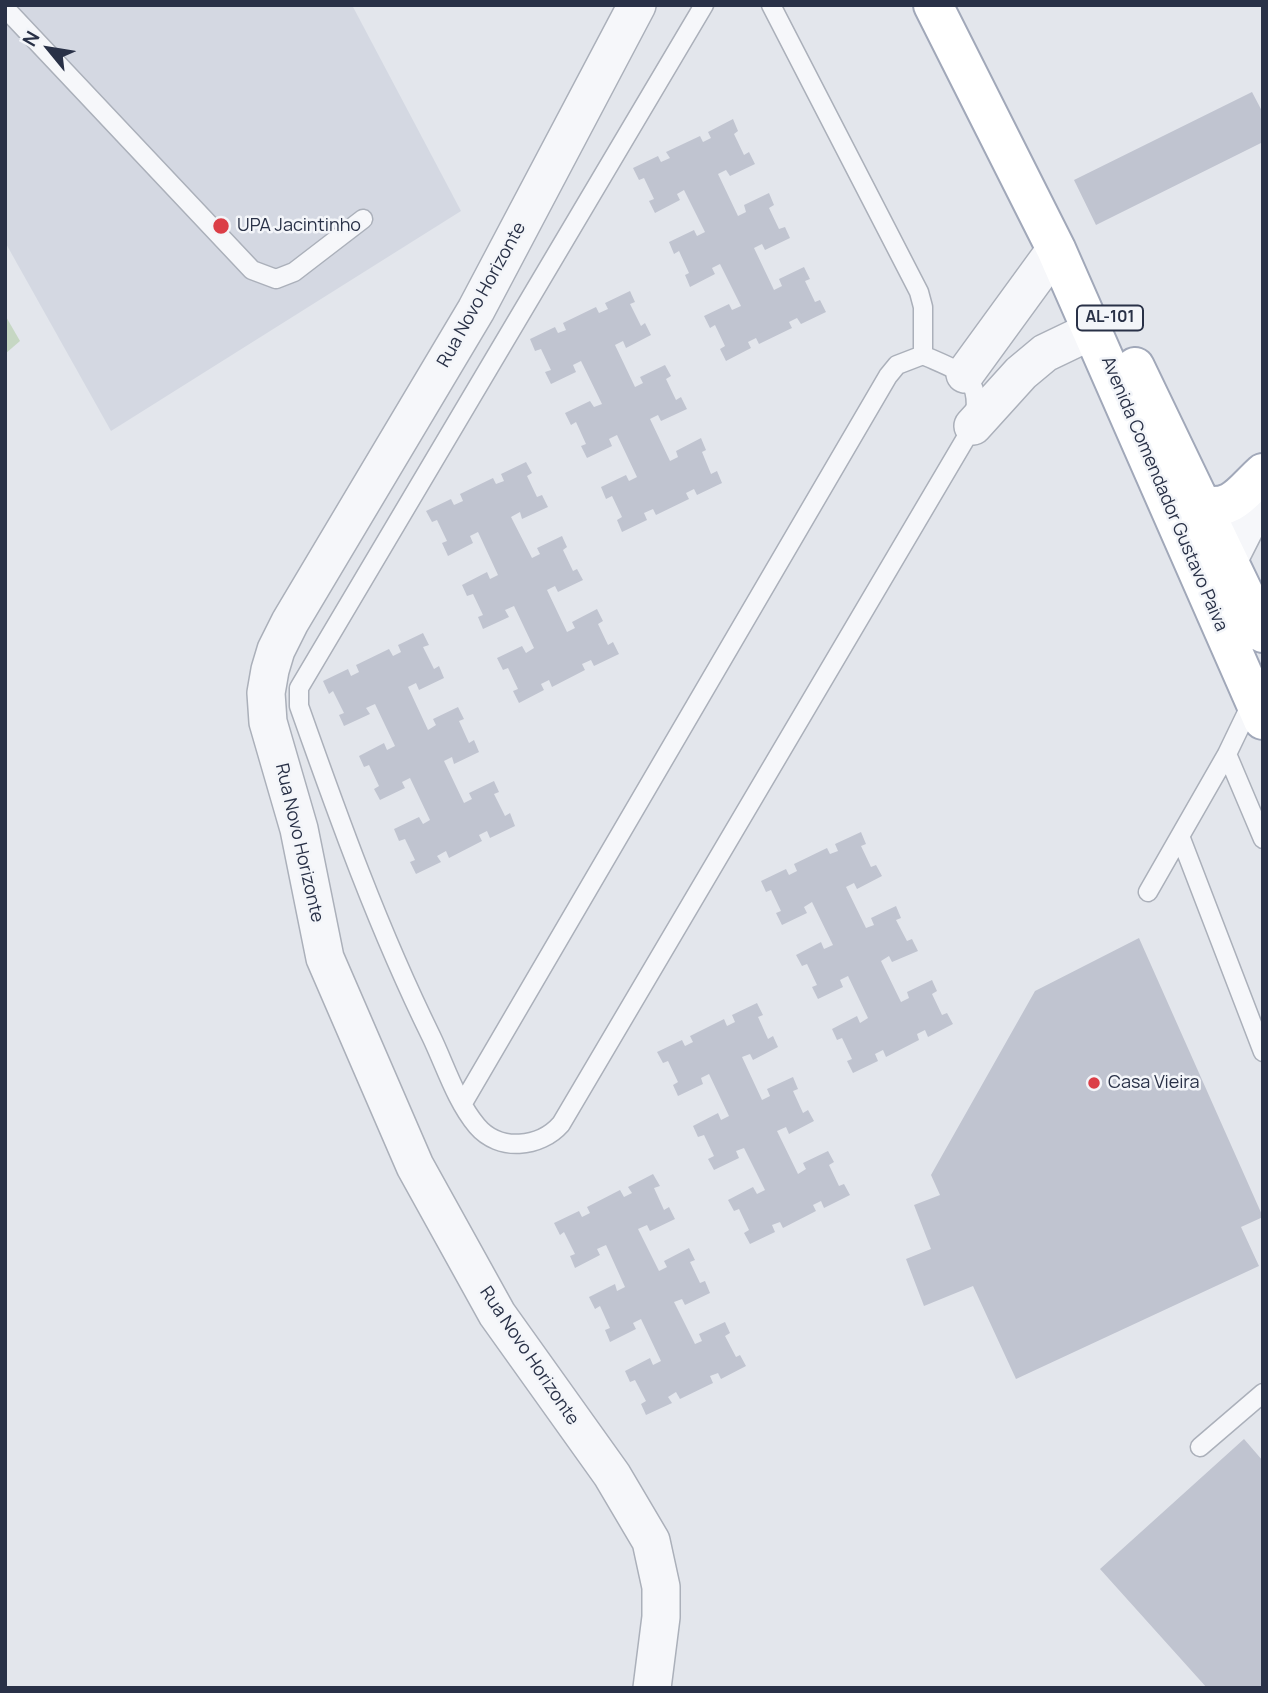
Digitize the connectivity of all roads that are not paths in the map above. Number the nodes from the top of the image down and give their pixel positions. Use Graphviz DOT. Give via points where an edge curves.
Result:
graph roads {
  1 [pos="637,5"];
  2 [pos="704,5"];
  3 [pos="771,5"];
  4 [pos="933,5"];
  5 [pos="955,5"];
  6 [pos="5,8"];
  7 [pos="363,219"];
  8 [pos="1056,248"];
  9 [pos="1093,330"];
  10 [pos="923,355"];
  11 [pos="965,374"];
  12 [pos="974,426"];
  13 [pos="1263,473"];
  14 [pos="1263,492"];
  15 [pos="1203,505"];
  16 [pos="1228,557"];
  17 [pos="1213,610"];
  18 [pos="1263,633"];
  19 [pos="1258,709"];
  20 [pos="1227,754"];
  21 [pos="1180,836"];
  22 [pos="1263,839"];
  23 [pos="1148,892"];
  24 [pos="1263,1052"];
  25 [pos="463,1103"];
  26 [pos="1263,1393"];
  27 [pos="1200,1447"];
  28 [pos="652,1688"];
  1 -- 28 [label="street, Rua Novo Horizonte" via="476,310 290,622 275,650 266,693 268,722 305,851 325,958 415,1166 496,1314 612,1475 651,1541 661,1587"];
  2 -- 25 [label="lane" via="299,688 299,706 357,871"];
  3 -- 10 [label="lane" via="919,292"];
  4 -- 8 [label="main road, Avenida Comendador Gustavo Paiva / AL-101"];
  5 -- 15 [label="main road, Avenida Comendador Gustavo Paiva / AL-101"];
  6 -- 7 [label="lane" via="252,270 276,279 294,272"];
  8 -- 9 [label="main road, Avenida Comendador Gustavo Paiva / AL-101"];
  8 -- 11 [label="street"];
  9 -- 12 [label="street" via="1045,353"];
  9 -- 17 [label="main road, Avenida Comendador Gustavo Paiva / AL-101"];
  10 -- 11 [label="lane"];
  10 -- 25 [label="lane" via="897,365 888,376"];
  11 -- 12 [label="lane" via="978,402"];
  12 -- 25 [label="lane" via="561,1124 549,1138 514,1143 492,1138 477,1126"];
  13 -- 15 [label="main road" via="1228,505"];
  14 -- 16 [label="street"];
  15 -- 16 [label="main road, Avenida Comendador Gustavo Paiva / AL-101"];
  16 -- 17 [label="street"];
  16 -- 18 [label="main road, Avenida Comendador Gustavo Paiva / AL-101"];
  17 -- 19 [label="main road, Avenida Comendador Gustavo Paiva / AL-101"];
  19 -- 20 [label="lane"];
  20 -- 21 [label="lane"];
  20 -- 22 [label="lane"];
  21 -- 23 [label="lane"];
  21 -- 24 [label="lane"];
  26 -- 27 [label="lane"];
}
